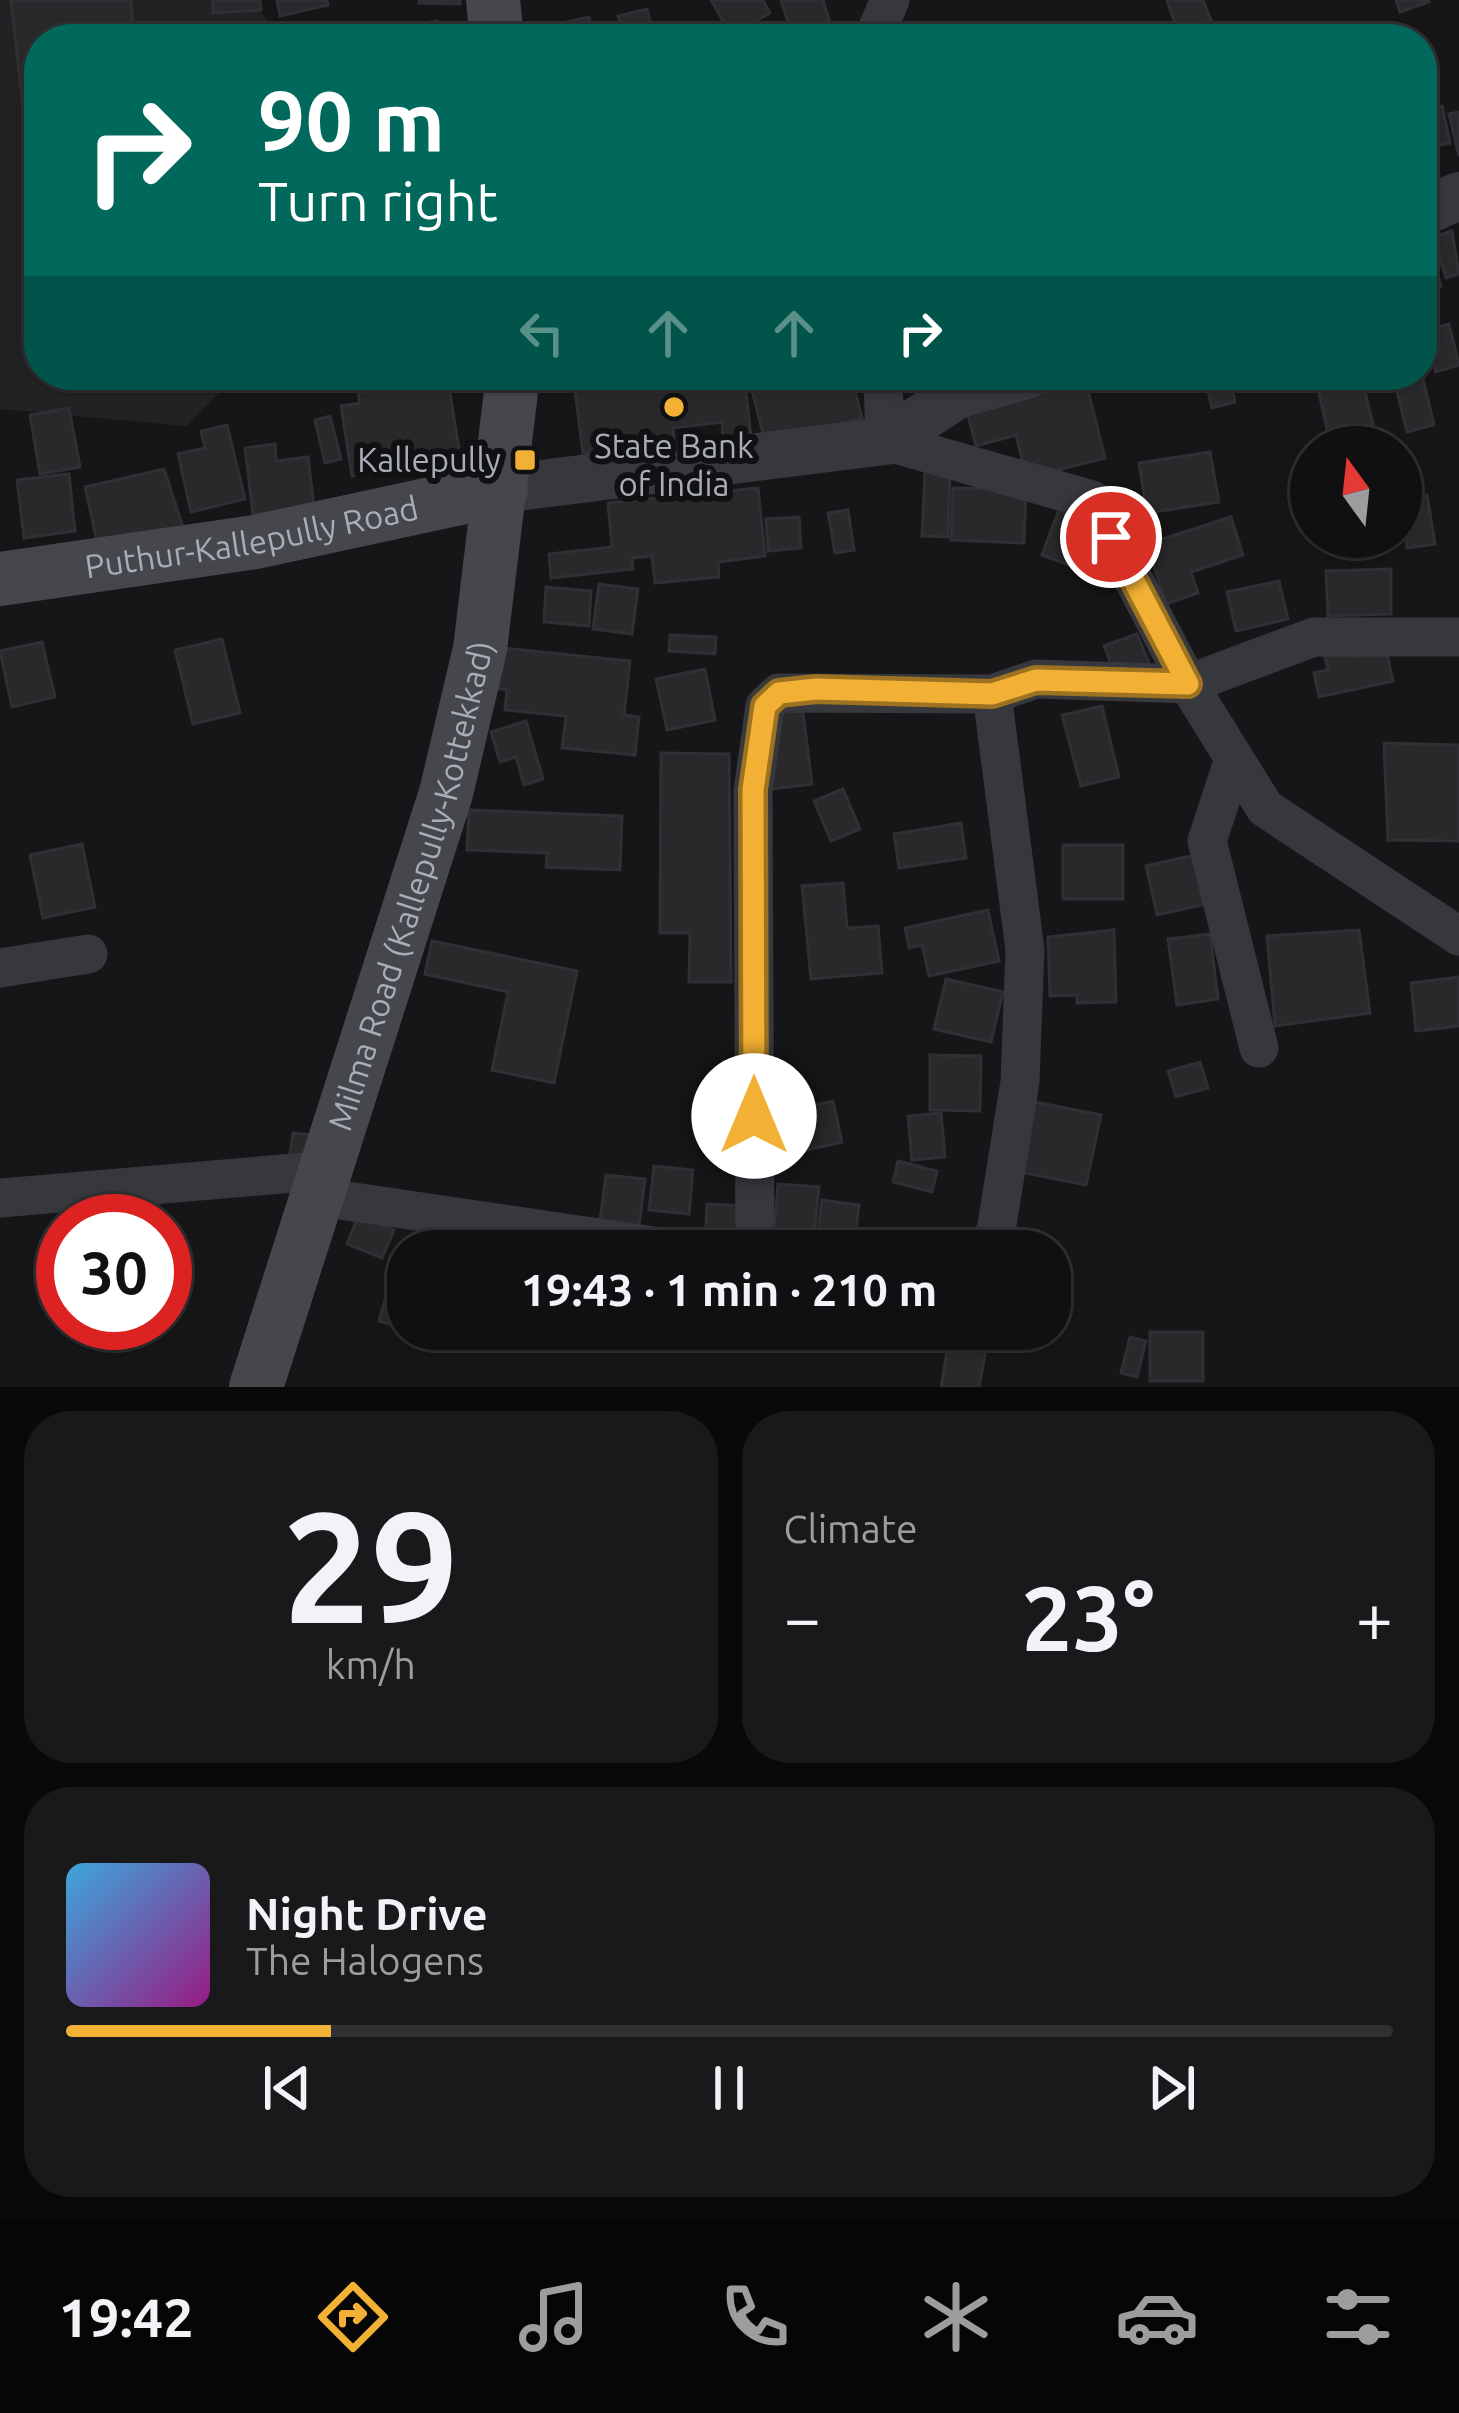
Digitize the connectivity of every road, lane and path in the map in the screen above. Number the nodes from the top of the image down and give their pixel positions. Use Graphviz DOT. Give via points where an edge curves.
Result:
graph roads {
  1 [pos="511,390"];
  2 [pos="883,390"];
  3 [pos="973,390"];
  4 [pos="885,441"];
  5 [pos="501,489"];
  6 [pos="0,579"];
  7 [pos="1459,637"];
  8 [pos="1188,684"];
  9 [pos="992,694"];
  10 [pos="1234,759"];
  11 [pos="1459,936"];
  12 [pos="88,954"];
  13 [pos="0,968"];
  14 [pos="1259,1048"];
  15 [pos="324,1184"];
  16 [pos="0,1198"];
  17 [pos="574,1230"];
  18 [pos="755,1230"];
  19 [pos="996,1230"];
  20 [pos="260,1386"];
  1 -- 5 [label="main road, Milma Road (Kallepully-Kottekkad)"];
  2 -- 4 [label="street"];
  3 -- 4 [label="street"];
  4 -- 5 [label="street"];
  4 -- 8 [label="street" via="1092,500"];
  5 -- 6 [label="main road, Puthur-Kallepully Road" via="255,542"];
  5 -- 15 [label="main road, Milma Road (Kallepully-Kottekkad)" via="480,649 446,793"];
  7 -- 8 [label="street" via="1314,637"];
  8 -- 9 [label="street" via="1036,680"];
  8 -- 10 [label="street"];
  9 -- 18 [label="street" via="816,689 779,693 765,706 753,790"];
  9 -- 19 [label="street" via="1025,950 1020,1082"];
  10 -- 11 [label="street" via="1265,808"];
  10 -- 14 [label="street" via="1207,842"];
  12 -- 13 [label="street"];
  15 -- 16 [label="street"];
  15 -- 17 [label="street"];
  15 -- 20 [label="main road, Milma Road (Kallepully-Kottekkad)"];
}
